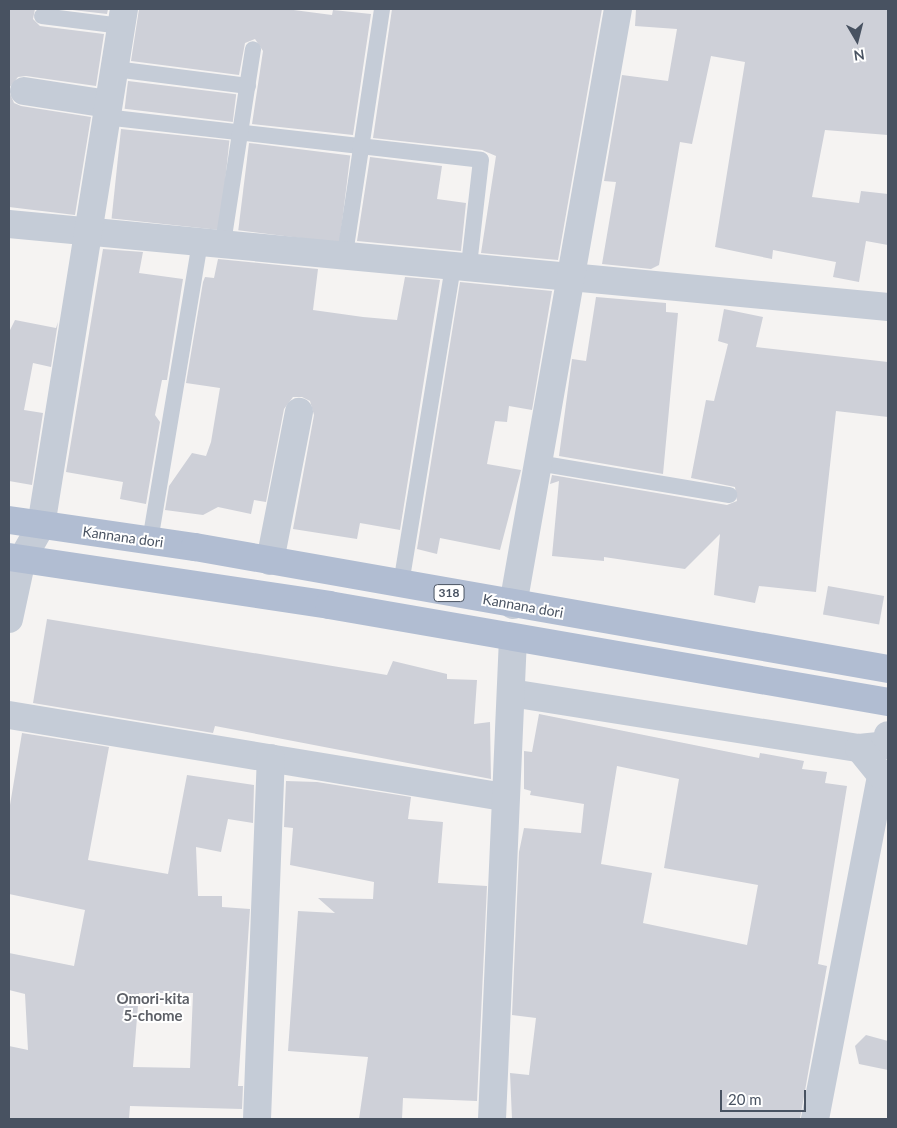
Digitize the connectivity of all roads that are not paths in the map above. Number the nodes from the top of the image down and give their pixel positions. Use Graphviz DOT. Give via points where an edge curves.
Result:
graph roads {
  1 [pos="382,9"];
  2 [pos="618,9"];
  3 [pos="42,16"];
  4 [pos="122,17"];
  5 [pos="253,49"];
  6 [pos="114,69"];
  7 [pos="248,86"];
  8 [pos="24,91"];
  9 [pos="106,111"];
  10 [pos="240,132"];
  11 [pos="361,147"];
  12 [pos="9,224"];
  13 [pos="88,231"];
  14 [pos="212,242"];
  15 [pos="345,254"];
  16 [pos="461,266"];
  17 [pos="573,276"];
  18 [pos="888,307"];
  19 [pos="299,412"];
  20 [pos="538,463"];
  21 [pos="729,495"];
  22 [pos="9,520"];
  23 [pos="41,526"];
  24 [pos="150,541"];
  25 [pos="16,558"];
  26 [pos="270,561"];
  27 [pos="401,584"];
  28 [pos="513,605"];
  29 [pos="9,620"];
  30 [pos="513,639"];
  31 [pos="888,669"];
  32 [pos="511,692"];
  33 [pos="888,702"];
  34 [pos="9,715"];
  35 [pos="888,735"];
  36 [pos="859,748"];
  37 [pos="271,758"];
  38 [pos="504,797"];
  39 [pos="257,1119"];
  40 [pos="492,1119"];
  41 [pos="814,1119"];
  1 -- 11 [label="lane"];
  2 -- 17 [label="street"];
  3 -- 4 [label="lane"];
  4 -- 6 [label="street"];
  5 -- 7 [label="lane"];
  6 -- 7 [label="lane"];
  6 -- 9 [label="street"];
  7 -- 10 [label="lane"];
  8 -- 9 [label="street"];
  9 -- 10 [label="lane"];
  9 -- 13 [label="street"];
  10 -- 11 [label="lane"];
  10 -- 14 [label="lane"];
  11 -- 15 [label="lane"];
  11 -- 16 [label="lane" via="481,160"];
  12 -- 13 [label="street"];
  13 -- 14 [label="street"];
  13 -- 23 [label="street"];
  14 -- 15 [label="street"];
  14 -- 24 [label="lane"];
  15 -- 16 [label="street"];
  16 -- 17 [label="street"];
  16 -- 27 [label="lane"];
  17 -- 18 [label="street"];
  17 -- 20 [label="street"];
  19 -- 26 [label="street"];
  20 -- 21 [label="lane"];
  20 -- 28 [label="street"];
  22 -- 23 [label="main road, Kannana dori / 318"];
  23 -- 24 [label="main road, Kannana dori / 318"];
  23 -- 25 [label="street"];
  24 -- 26 [label="main road, Kannana dori / 318"];
  25 -- 29 [label="street"];
  25 -- 30 [label="main road" via="329,605"];
  26 -- 27 [label="main road, Kannana dori / 318"];
  27 -- 28 [label="main road, Kannana dori / 318"];
  28 -- 31 [label="main road, Kannana dori / 318"];
  30 -- 32 [label="street"];
  30 -- 33 [label="main road"];
  32 -- 36 [label="street"];
  32 -- 38 [label="street"];
  34 -- 37 [label="street"];
  35 -- 36 [label="street" via="886,745"];
  36 -- 41 [label="street" via="881,775"];
  37 -- 38 [label="street"];
  37 -- 39 [label="street"];
  38 -- 40 [label="street"];
}
